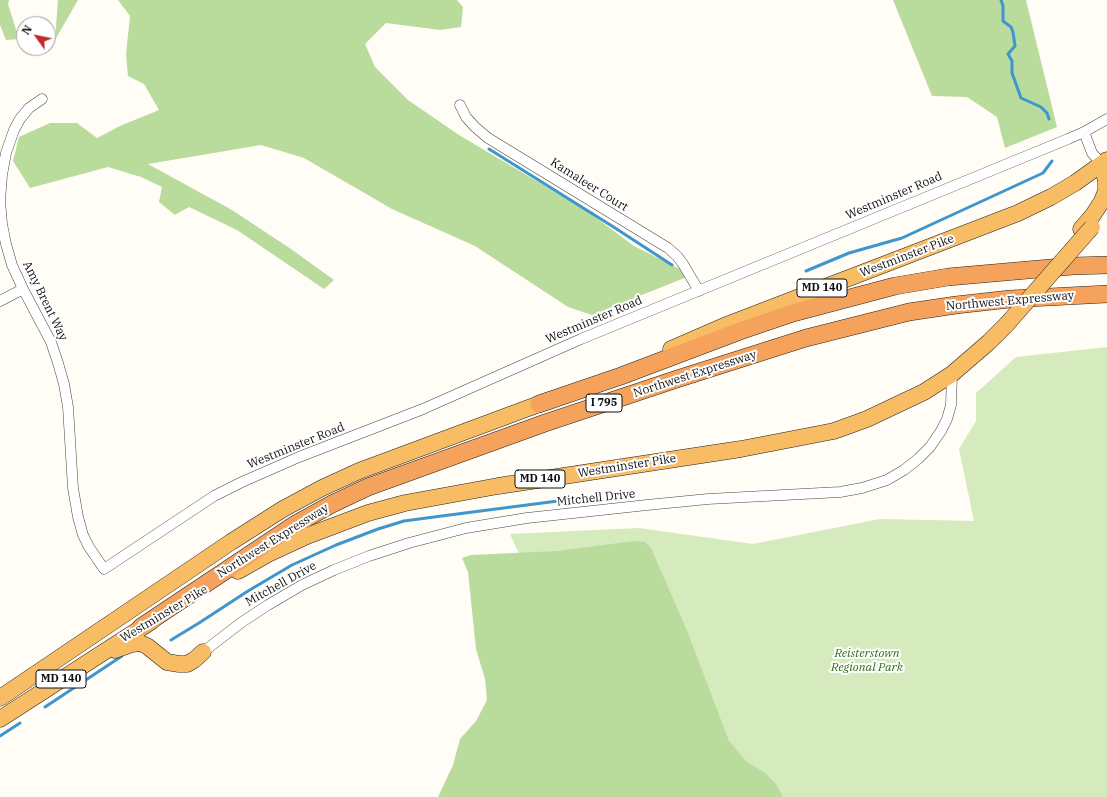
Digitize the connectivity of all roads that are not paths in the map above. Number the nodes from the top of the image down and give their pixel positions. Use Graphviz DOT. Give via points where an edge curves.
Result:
graph roads {
  1 [pos="42,99"];
  2 [pos="460,105"];
  3 [pos="1107,119"];
  4 [pos="1084,132"];
  5 [pos="1105,163"];
  6 [pos="1107,210"];
  7 [pos="1086,228"];
  8 [pos="1107,265"];
  9 [pos="23,290"];
  10 [pos="699,291"];
  11 [pos="1107,294"];
  12 [pos="0,300"];
  13 [pos="952,374"];
  14 [pos="539,404"];
  15 [pos="104,569"];
  16 [pos="141,627"];
  17 [pos="203,652"];
  18 [pos="95,657"];
  19 [pos="0,698"];
  20 [pos="0,719"];
  1 -- 9 [label="street, Amy Brent Way" via="29,108 14,130 2,175 2,224 12,265"];
  2 -- 10 [label="street, Kamaleer Court" via="466,117 488,138 668,248 683,264"];
  3 -- 4 [label="street, Westminster Road"];
  4 -- 5 [label="street" via="1092,152"];
  4 -- 10 [label="street, Westminster Road"];
  5 -- 7 [label="highway" via="1106,191"];
  5 -- 14 [label="highway, Westminster Pike / MD 140" via="1051,197 1018,213 724,326"];
  6 -- 7 [label="highway, Westminster Pike / MD 140"];
  7 -- 13 [label="highway, Westminster Pike / MD 140, bridge" via="1001,324 989,342"];
  8 -- 14 [label="highway, Northwest Expressway / I 795" via="948,277 895,286 793,313"];
  9 -- 12 [label="street"];
  9 -- 15 [label="street, Amy Brent Way" via="51,342 58,363 68,407 73,488 78,517 89,548"];
  10 -- 15 [label="street, Westminster Road" via="581,339 423,409 242,482 214,496"];
  11 -- 16 [label="highway, Northwest Expressway / I 795" via="1010,299 909,312 806,338 545,423 368,487 332,504 294,525"];
  13 -- 16 [label="highway, Westminster Pike / MD 140" via="893,408 834,431 741,449 442,495 368,513 268,554"];
  13 -- 17 [label="street, Mitchell Drive" via="951,405 941,431 918,459 887,480 840,492 708,499 527,518 466,528 409,543 334,570 268,605"];
  14 -- 19 [label="highway, Westminster Pike / MD 140" via="373,466 322,488 283,509"];
  16 -- 18 [label="highway, Westminster Pike / MD 140"];
  17 -- 18 [label="highway" via="187,664 173,664 147,646 132,644"];
  18 -- 20 [label="highway, Westminster Pike / MD 140"];
}
